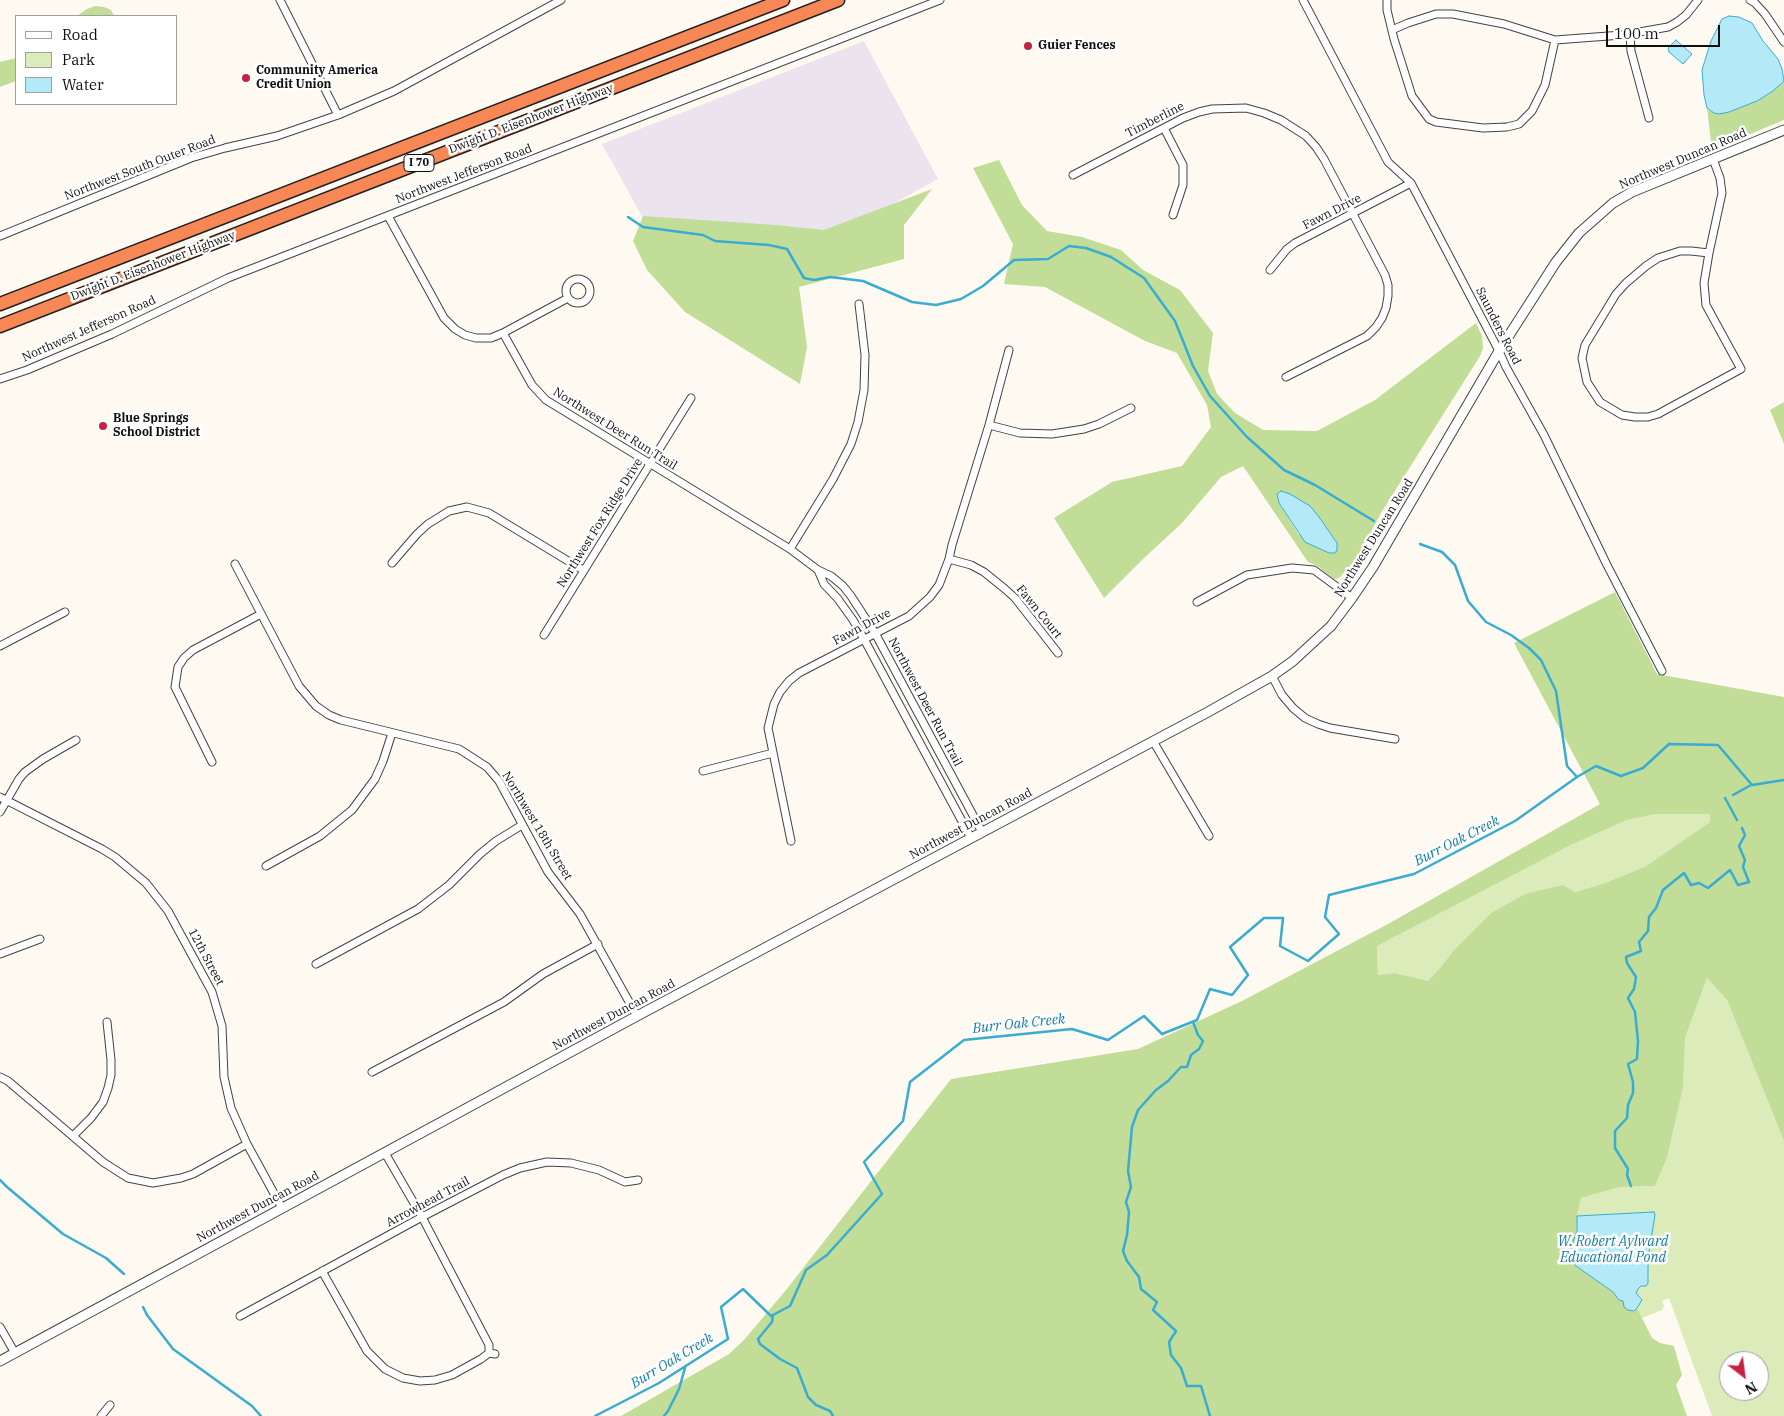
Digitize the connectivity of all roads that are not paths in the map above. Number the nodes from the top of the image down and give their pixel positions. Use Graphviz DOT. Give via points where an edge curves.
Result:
graph roads {
  1 [pos="280,0"];
  2 [pos="561,0"];
  3 [pos="783,0"];
  4 [pos="838,0"];
  5 [pos="940,0"];
  6 [pos="1303,0"];
  7 [pos="1387,0"];
  8 [pos="1698,0"];
  9 [pos="1750,0"];
  10 [pos="1392,30"];
  11 [pos="1630,34"];
  12 [pos="1556,40"];
  13 [pos="1784,42"];
  14 [pos="338,115"];
  15 [pos="1649,118"];
  16 [pos="1164,128"];
  17 [pos="1784,130"];
  18 [pos="1713,159"];
  19 [pos="1073,175"];
  20 [pos="1411,184"];
  21 [pos="1352,214"];
  22 [pos="1173,215"];
  23 [pos="388,216"];
  24 [pos="0,236"];
  25 [pos="1709,253"];
  26 [pos="1270,270"];
  27 [pos="568,298"];
  28 [pos="0,304"];
  29 [pos="859,304"];
  30 [pos="0,326"];
  31 [pos="503,333"];
  32 [pos="1009,350"];
  33 [pos="1499,351"];
  34 [pos="1286,377"];
  35 [pos="0,379"];
  36 [pos="691,398"];
  37 [pos="1131,408"];
  38 [pos="989,426"];
  39 [pos="650,464"];
  40 [pos="790,550"];
  41 [pos="949,559"];
  42 [pos="392,563"];
  43 [pos="235,564"];
  44 [pos="583,570"];
  45 [pos="818,570"];
  46 [pos="1352,598"];
  47 [pos="1197,602"];
  48 [pos="65,612"];
  49 [pos="261,614"];
  50 [pos="875,633"];
  51 [pos="544,635"];
  52 [pos="864,639"];
  53 [pos="0,646"];
  54 [pos="1058,653"];
  55 [pos="1662,671"];
  56 [pos="1272,676"];
  57 [pos="926,729"];
  58 [pos="392,733"];
  59 [pos="915,735"];
  60 [pos="1395,739"];
  61 [pos="76,740"];
  62 [pos="1153,741"];
  63 [pos="772,753"];
  64 [pos="212,762"];
  65 [pos="702,771"];
  66 [pos="3,799"];
  67 [pos="0,812"];
  68 [pos="522,825"];
  69 [pos="982,832"];
  70 [pos="1209,836"];
  71 [pos="971,838"];
  72 [pos="791,841"];
  73 [pos="266,866"];
  74 [pos="40,939"];
  75 [pos="598,944"];
  76 [pos="0,954"];
  77 [pos="316,964"];
  78 [pos="637,1016"];
  79 [pos="107,1022"];
  80 [pos="372,1072"];
  81 [pos="0,1077"];
  82 [pos="73,1136"];
  83 [pos="247,1144"];
  84 [pos="385,1153"];
  85 [pos="638,1180"];
  86 [pos="282,1208"];
  87 [pos="422,1217"];
  88 [pos="322,1271"];
  89 [pos="240,1316"];
  90 [pos="0,1327"];
  91 [pos="15,1353"];
  92 [pos="0,1361"];
  93 [pos="110,1405"];
  94 [pos="102,1416"];
  1 -- 14 [label="street"];
  2 -- 14 [label="street, Northwest South Outer Road" via="394,92"];
  3 -- 28 [label="highway, Dwight D. Eisenhower Highway / I 70"];
  4 -- 30 [label="highway, Dwight D. Eisenhower Highway / I 70"];
  5 -- 23 [label="street, Northwest Jefferson Road"];
  6 -- 20 [label="street, Saunders Road" via="1388,162"];
  7 -- 10 [label="street"];
  8 -- 11 [label="street" via="1678,22"];
  9 -- 13 [label="street" via="1765,14"];
  10 -- 12 [label="street" via="1436,14 1453,14 1504,24"];
  10 -- 12 [label="street" via="1412,96 1429,119 1483,128 1519,124 1532,112 1545,85"];
  11 -- 12 [label="street"];
  11 -- 15 [label="street" via="1631,51"];
  14 -- 24 [label="street, Northwest South Outer Road" via="277,136 192,158"];
  16 -- 19 [label="street, Timberline"];
  16 -- 21 [label="street, Timberline" via="1199,112 1228,108 1246,108 1281,120 1306,136 1316,147"];
  16 -- 22 [label="street" via="1183,164 1183,185"];
  17 -- 18 [label="street, Northwest Duncan Road"];
  18 -- 25 [label="street" via="1722,193"];
  18 -- 33 [label="street, Northwest Duncan Road" via="1632,192 1601,213 1579,233 1556,262"];
  20 -- 21 [label="street, Fawn Drive"];
  20 -- 33 [label="street, Saunders Road"];
  21 -- 26 [label="street, Fawn Drive" via="1295,243"];
  21 -- 34 [label="street, Timberline" via="1385,275 1388,285 1386,308 1376,327 1366,336"];
  23 -- 31 [label="street" via="444,318 455,329 476,338 491,338"];
  23 -- 35 [label="street, Northwest Jefferson Road" via="228,278 112,334"];
  25 -- 25 [label="street" via="1674,253 1646,266 1616,294 1590,335 1582,358 1584,376 1592,392 1611,410 1635,418 1653,415 1741,369 1706,305 1704,283"];
  27 -- 31 [label="street"];
  29 -- 40 [label="street" via="865,355 864,390 858,422 833,480"];
  31 -- 39 [label="street, Northwest Deer Run Trail" via="532,385 542,396"];
  32 -- 38 [label="street, Fawn Drive"];
  33 -- 46 [label="street, Northwest Duncan Road"];
  33 -- 55 [label="street, Saunders Road"];
  36 -- 39 [label="street, Northwest Fox Ridge Drive"];
  37 -- 38 [label="street" via="1084,429 1052,434 1020,433"];
  38 -- 41 [label="street, Fawn Drive"];
  39 -- 40 [label="street, Northwest Deer Run Trail"];
  39 -- 44 [label="street, Northwest Fox Ridge Drive"];
  40 -- 45 [label="street, Northwest Deer Run Trail"];
  41 -- 50 [label="street, Fawn Drive" via="939,585 919,608"];
  41 -- 54 [label="street, Fawn Court" via="971,565 1006,588"];
  42 -- 44 [label="street" via="428,524 448,511 467,507 489,512"];
  43 -- 49 [label="street, Northwest 18th Street"];
  44 -- 51 [label="street, Northwest Fox Ridge Drive"];
  45 -- 50 [label="street, Northwest Deer Run Trail" via="843,586"];
  45 -- 52 [label="street, Northwest Deer Run Trail" via="824,584"];
  46 -- 47 [label="street" via="1314,570 1292,568 1247,575"];
  46 -- 56 [label="street, Northwest Duncan Road" via="1331,626"];
  48 -- 53 [label="street"];
  49 -- 58 [label="street, Northwest 18th Street" via="299,686 316,706 342,720"];
  49 -- 64 [label="street" via="193,650 178,667 175,687"];
  50 -- 52 [label="street, Fawn Drive"];
  50 -- 57 [label="street, Northwest Deer Run Trail"];
  52 -- 59 [label="street, Northwest Deer Run Trail"];
  52 -- 63 [label="street, Fawn Drive" via="799,673 780,692 768,728"];
  56 -- 60 [label="street" via="1282,695 1305,718 1330,728"];
  56 -- 62 [label="street, Northwest Duncan Road"];
  57 -- 59 [label="street"];
  57 -- 69 [label="street, Northwest Deer Run Trail"];
  58 -- 68 [label="street, Northwest 18th Street" via="459,749 487,767 499,781"];
  58 -- 73 [label="street" via="383,762 352,810 320,836"];
  59 -- 71 [label="street, Northwest Deer Run Trail"];
  61 -- 66 [label="street" via="32,766"];
  62 -- 69 [label="street, Northwest Duncan Road"];
  62 -- 70 [label="street"];
  63 -- 65 [label="street"];
  63 -- 72 [label="street, Fawn Drive"];
  66 -- 67 [label="street"];
  66 -- 83 [label="street, 12th Street" via="115,857 146,883 168,911 212,992 222,1026 227,1096"];
  68 -- 75 [label="street, Northwest 18th Street" via="548,872"];
  68 -- 77 [label="street" via="496,840 449,885 418,909"];
  69 -- 71 [label="street, Northwest Duncan Road"];
  71 -- 78 [label="street, Northwest Duncan Road"];
  74 -- 76 [label="street"];
  75 -- 78 [label="street, Northwest 18th Street"];
  75 -- 80 [label="street" via="543,974 504,1002"];
  78 -- 84 [label="street, Northwest Duncan Road"];
  79 -- 82 [label="street" via="112,1060 108,1088 103,1102"];
  81 -- 82 [label="street"];
  82 -- 83 [label="street" via="116,1171 128,1178 153,1183 193,1174"];
  83 -- 86 [label="street, 12th Street"];
  84 -- 86 [label="street, Northwest Duncan Road"];
  84 -- 87 [label="street"];
  85 -- 87 [label="street, Arrowhead Trail" via="624,1182 580,1165 547,1162 503,1175"];
  86 -- 91 [label="street, Northwest Duncan Road"];
  87 -- 88 [label="street, Arrowhead Trail"];
  87 -- 88 [label="street" via="492,1354 452,1375 435,1380 403,1378 385,1369 366,1351"];
  88 -- 89 [label="street, Arrowhead Trail"];
  90 -- 91 [label="street"];
  91 -- 92 [label="street, Northwest Duncan Road"];
  93 -- 94 [label="street"];
}
